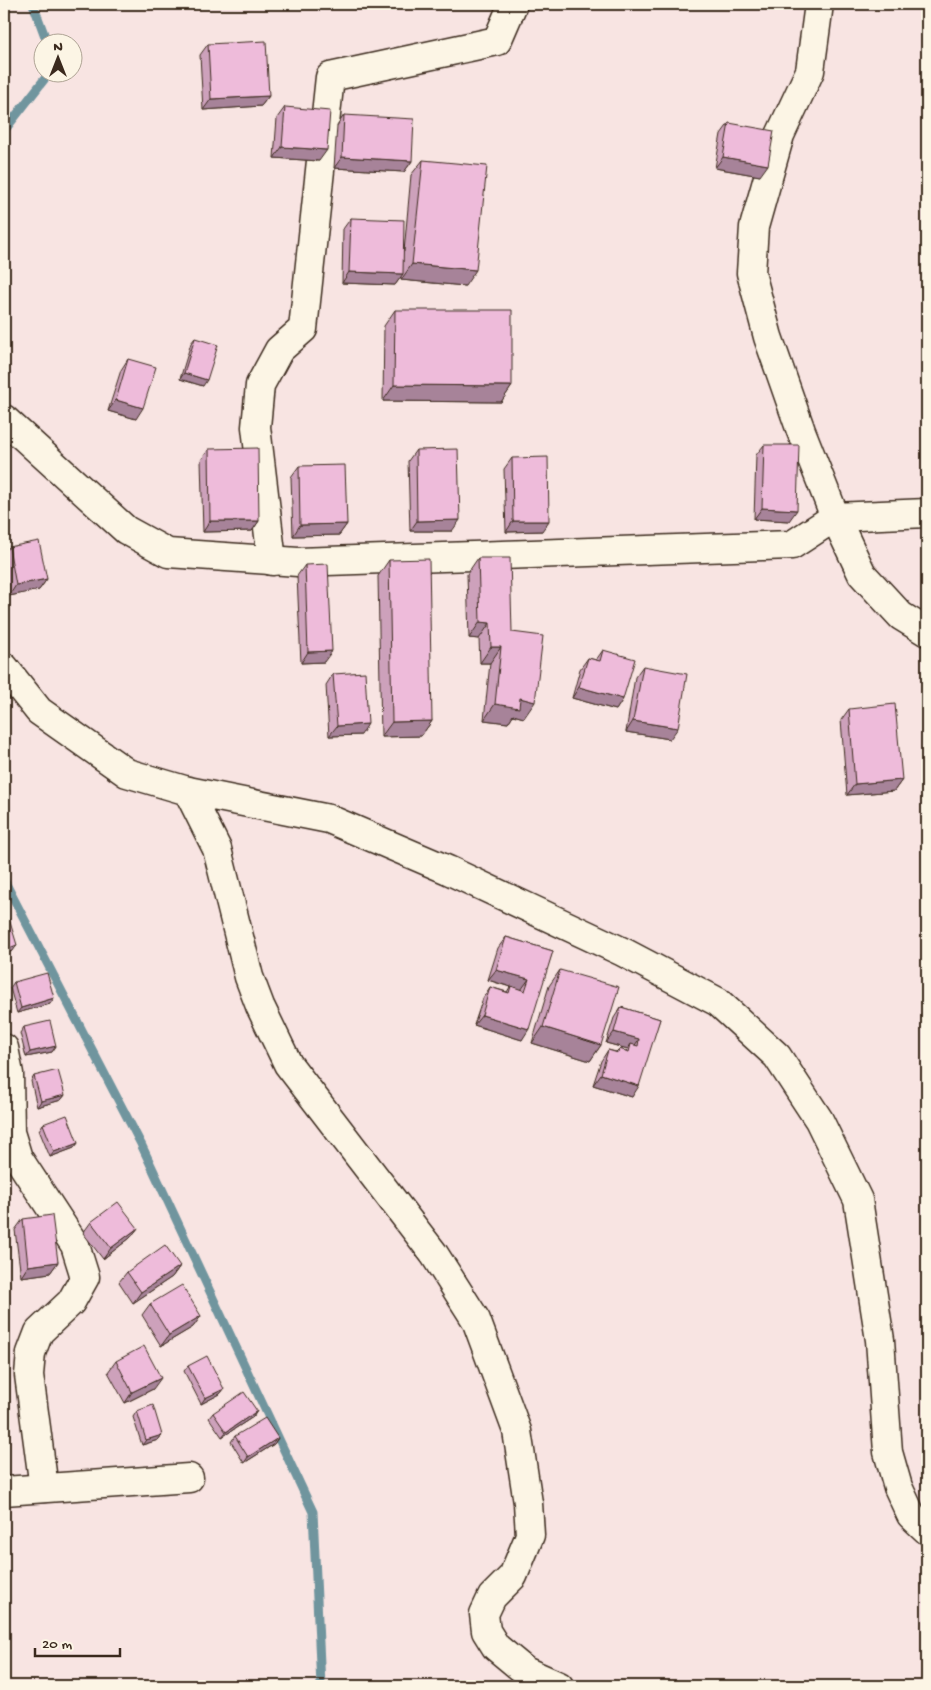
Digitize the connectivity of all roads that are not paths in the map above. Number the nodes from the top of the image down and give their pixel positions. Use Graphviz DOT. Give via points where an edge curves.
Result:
graph roads {
  1 [pos="513,4"];
  2 [pos="819,4"];
  3 [pos="4,420"];
  4 [pos="927,513"];
  5 [pos="835,517"];
  6 [pos="272,561"];
  7 [pos="927,632"];
  8 [pos="4,667"];
  9 [pos="188,791"];
  10 [pos="4,1048"];
  11 [pos="188,1478"];
  12 [pos="44,1488"];
  13 [pos="4,1491"];
  14 [pos="927,1530"];
  15 [pos="559,1686"];
  1 -- 6 [label="street" via="497,41 330,77 303,329 279,350 260,385 256,427"];
  2 -- 5 [label="street" via="810,71 780,135 754,228 751,273 768,337"];
  3 -- 6 [label="street" via="126,530 168,553"];
  4 -- 5 [label="street"];
  5 -- 6 [label="street" via="792,545"];
  5 -- 7 [label="street" via="862,574 901,616"];
  8 -- 9 [label="street" via="39,711 127,773"];
  9 -- 14 [label="street" via="329,820 448,870 623,952 718,1002 777,1056 819,1120 858,1200 880,1340 888,1452 898,1487 911,1515"];
  9 -- 15 [label="street" via="216,849 260,1006 288,1064 434,1254 476,1320 517,1431 530,1535 513,1576 492,1597 484,1614 486,1631 496,1648 525,1671"];
  10 -- 12 [label="street" via="9,1074 10,1132 18,1158 76,1246 85,1277 71,1302 39,1332 31,1353 29,1375"];
  11 -- 12 [label="street"];
  12 -- 13 [label="street"];
}
